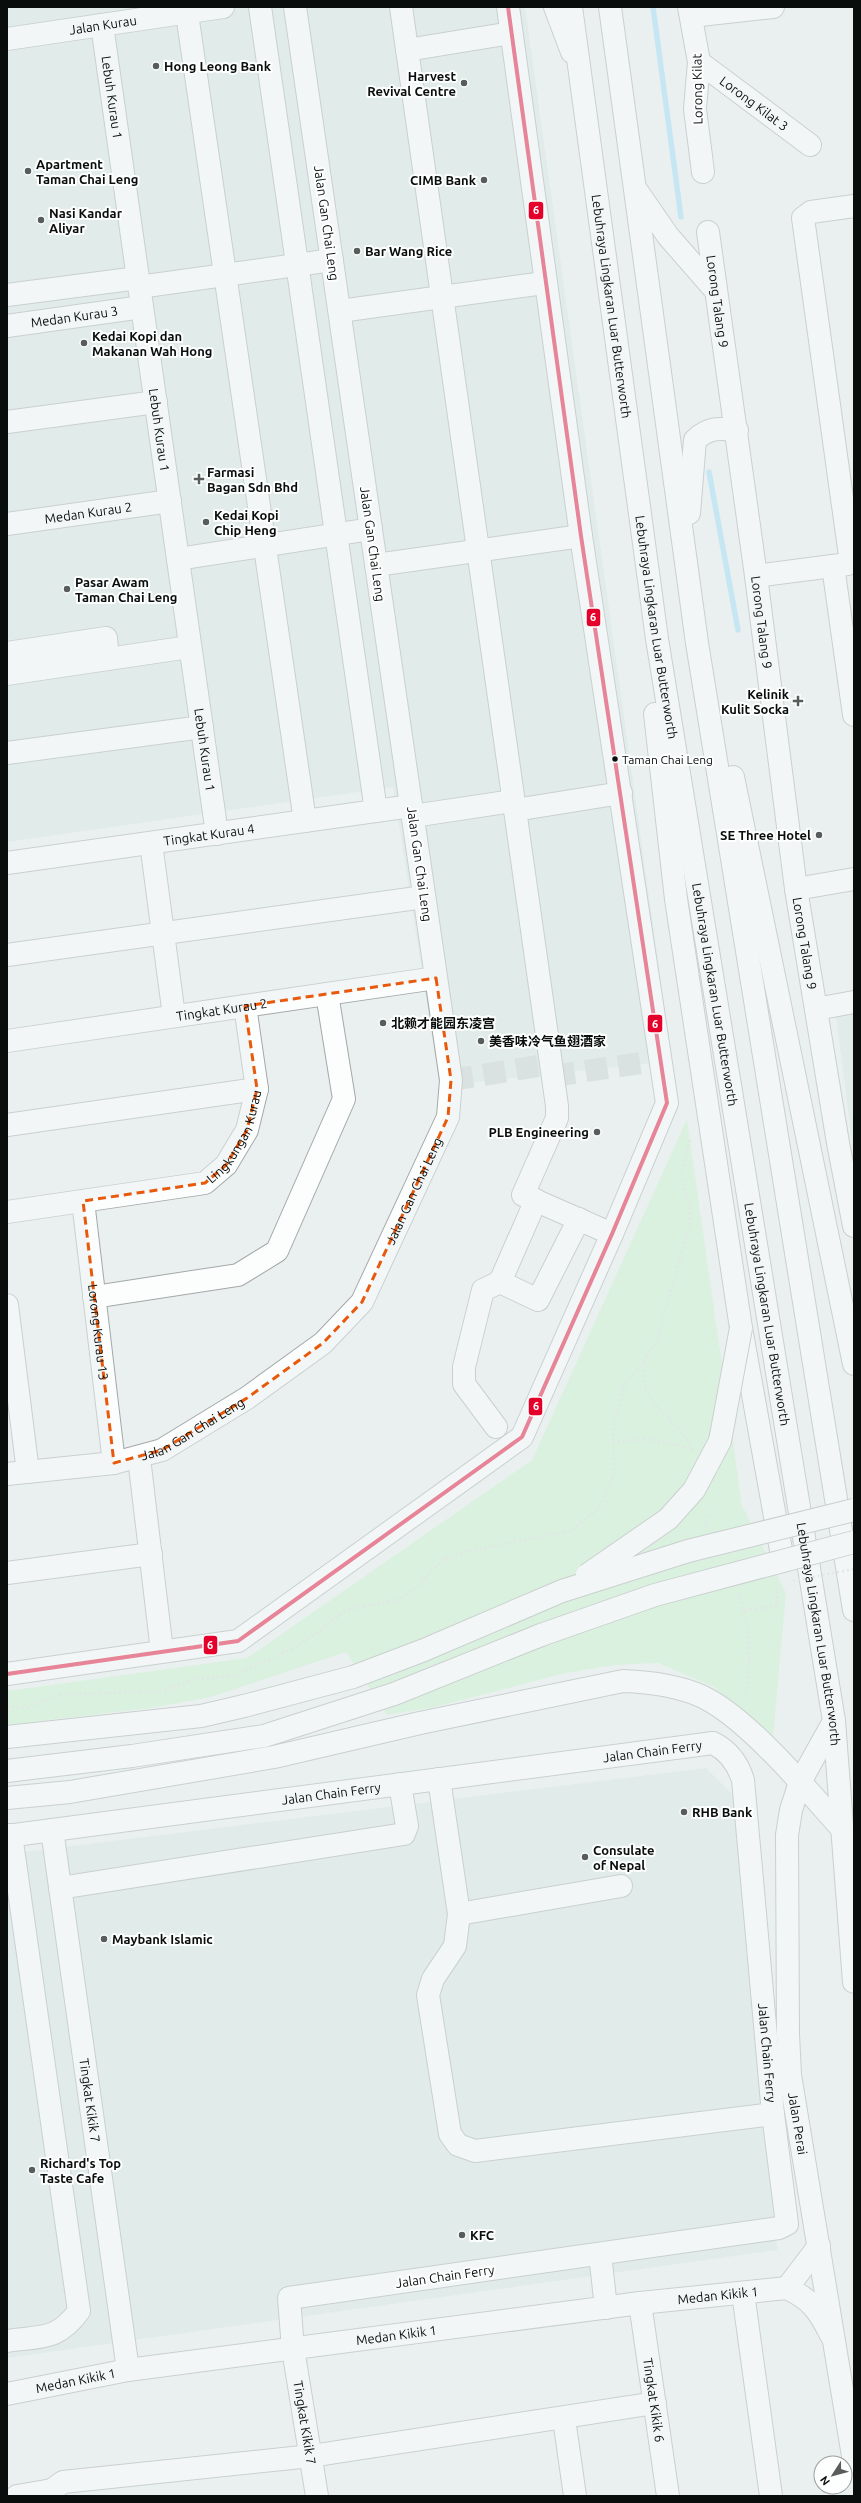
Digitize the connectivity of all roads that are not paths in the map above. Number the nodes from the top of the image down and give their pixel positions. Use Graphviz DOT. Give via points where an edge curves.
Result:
graph roads {
  1 [pos="223,7"];
  2 [pos="260,7"];
  3 [pos="295,7"];
  4 [pos="401,7"];
  5 [pos="508,7"];
  6 [pos="555,7"];
  7 [pos="571,7"];
  8 [pos="610,7"];
  9 [pos="773,7"];
  10 [pos="187,10"];
  11 [pos="690,11"];
  12 [pos="102,25"];
  13 [pos="512,33"];
  14 [pos="7,39"];
  15 [pos="407,50"];
  16 [pos="699,62"];
  17 [pos="579,74"];
  18 [pos="810,145"];
  19 [pos="703,172"];
  20 [pos="635,188"];
  21 [pos="854,206"];
  22 [pos="708,232"];
  23 [pos="332,260"];
  24 [pos="297,264"];
  25 [pos="225,274"];
  26 [pos="544,283"];
  27 [pos="140,291"];
  28 [pos="716,291"];
  29 [pos="7,295"];
  30 [pos="441,297"];
  31 [pos="340,311"];
  32 [pos="7,326"];
  33 [pos="156,402"];
  34 [pos="7,422"];
  35 [pos="737,430"];
  36 [pos="170,501"];
  37 [pos="7,524"];
  38 [pos="371,529"];
  39 [pos="336,534"];
  40 [pos="580,536"];
  41 [pos="265,545"];
  42 [pos="477,550"];
  43 [pos="686,553"];
  44 [pos="178,558"];
  45 [pos="846,564"];
  46 [pos="376,565"];
  47 [pos="756,576"];
  48 [pos="656,639"];
  49 [pos="697,643"];
  50 [pos="189,647"];
  51 [pos="7,653"];
  52 [pos="108,659"];
  53 [pos="7,674"];
  54 [pos="854,715"];
  55 [pos="202,727"];
  56 [pos="7,753"];
  57 [pos="621,793"];
  58 [pos="514,806"];
  59 [pos="412,811"];
  60 [pos="376,812"];
  61 [pos="305,822"];
  62 [pos="217,834"];
  63 [pos="151,843"];
  64 [pos="7,863"];
  65 [pos="854,879"];
  66 [pos="796,888"];
  67 [pos="424,897"];
  68 [pos="163,933"];
  69 [pos="7,955"];
  70 [pos="436,978"];
  71 [pos="327,994"];
  72 [pos="854,1002"];
  73 [pos="245,1006"];
  74 [pos="816,1008"];
  75 [pos="174,1016"];
  76 [pos="7,1041"];
  77 [pos="257,1089"];
  78 [pos="7,1125"];
  79 [pos="536,1200"];
  80 [pos="83,1201"];
  81 [pos="7,1212"];
  82 [pos="579,1219"];
  83 [pos="854,1226"];
  84 [pos="612,1234"];
  85 [pos="500,1282"];
  86 [pos="94,1297"];
  87 [pos="842,1302"];
  88 [pos="7,1305"];
  89 [pos="854,1320"];
  90 [pos="741,1328"];
  91 [pos="854,1364"];
  92 [pos="496,1427"];
  93 [pos="139,1458"];
  94 [pos="114,1462"];
  95 [pos="28,1472"];
  96 [pos="7,1474"];
  97 [pos="854,1510"];
  98 [pos="778,1530"];
  99 [pos="854,1542"];
  100 [pos="151,1554"];
  101 [pos="783,1561"];
  102 [pos="7,1573"];
  103 [pos="562,1590"];
  104 [pos="854,1610"];
  105 [pos="162,1651"];
  106 [pos="7,1674"];
  107 [pos="834,1721"];
  108 [pos="7,1738"];
  109 [pos="7,1771"];
  110 [pos="439,1779"];
  111 [pos="800,1782"];
  112 [pos="400,1784"];
  113 [pos="7,1798"];
  114 [pos="52,1830"];
  115 [pos="843,1830"];
  116 [pos="9,1836"];
  117 [pos="621,1886"];
  118 [pos="60,1888"];
  119 [pos="459,1914"];
  120 [pos="854,1982"];
  121 [pos="773,2114"];
  122 [pos="819,2246"];
  123 [pos="600,2254"];
  124 [pos="787,2288"];
  125 [pos="743,2293"];
  126 [pos="289,2298"];
  127 [pos="640,2303"];
  128 [pos="606,2308"];
  129 [pos="831,2335"];
  130 [pos="7,2341"];
  131 [pos="294,2349"];
  132 [pos="128,2370"];
  133 [pos="7,2394"];
  134 [pos="655,2403"];
  135 [pos="564,2419"];
  136 [pos="311,2456"];
  137 [pos="854,2462"];
  138 [pos="52,2493"];
  139 [pos="17,2496"];
  140 [pos="317,2496"];
  141 [pos="575,2496"];
  142 [pos="668,2496"];
  143 [pos="771,2496"];
  1 -- 10 [label="main road, Jalan Kurau"];
  2 -- 24 [label="main road"];
  3 -- 23 [label="main road, Jalan Gan Chai Leng"];
  4 -- 15 [label="main road"];
  5 -- 13 [label="main road"];
  6 -- 17 [label="main road"];
  7 -- 17 [label="main road, Lebuhraya Lingkaran Luar Butterworth"];
  8 -- 20 [label="main road"];
  9 -- 11 [label="main road"];
  10 -- 12 [label="main road, Jalan Kurau"];
  10 -- 25 [label="main road"];
  11 -- 16 [label="main road, Lorong Kilat"];
  12 -- 14 [label="main road, Jalan Kurau"];
  12 -- 27 [label="main road, Lebuh Kurau 1"];
  13 -- 15 [label="main road"];
  13 -- 26 [label="main road"];
  15 -- 30 [label="main road"];
  16 -- 18 [label="main road, Lorong Kilat 3"];
  16 -- 19 [label="main road, Lorong Kilat" via="695,109"];
  17 -- 48 [label="main road, Lebuhraya Lingkaran Luar Butterworth"];
  20 -- 28 [label="main road" via="668,236"];
  20 -- 43 [label="main road"];
  21 -- 45 [label="main road" via="811,212 803,218"];
  22 -- 28 [label="main road, Lorong Talang 9"];
  23 -- 24 [label="main road"];
  23 -- 31 [label="main road, Jalan Gan Chai Leng"];
  24 -- 25 [label="main road"];
  24 -- 39 [label="main road"];
  25 -- 27 [label="main road"];
  25 -- 41 [label="main road"];
  26 -- 30 [label="main road"];
  26 -- 40 [label="main road"];
  27 -- 29 [label="main road"];
  27 -- 32 [label="main road, Medan Kurau 3"];
  27 -- 33 [label="main road, Lebuh Kurau 1"];
  28 -- 35 [label="main road, Lorong Talang 9"];
  30 -- 31 [label="main road"];
  30 -- 42 [label="main road"];
  31 -- 38 [label="main road, Jalan Gan Chai Leng"];
  33 -- 34 [label="main road"];
  33 -- 36 [label="main road, Lebuh Kurau 1"];
  35 -- 43 [label="main road" via="715,428 703,432 695,440"];
  35 -- 47 [label="main road, Lorong Talang 9"];
  36 -- 37 [label="main road, Medan Kurau 2"];
  36 -- 44 [label="main road, Lebuh Kurau 1"];
  38 -- 39 [label="main road"];
  38 -- 46 [label="main road, Jalan Gan Chai Leng"];
  39 -- 41 [label="main road"];
  39 -- 60 [label="main road"];
  40 -- 42 [label="main road"];
  40 -- 57 [label="main road"];
  41 -- 44 [label="main road"];
  41 -- 61 [label="main road"];
  42 -- 46 [label="main road"];
  42 -- 58 [label="main road"];
  43 -- 49 [label="main road"];
  44 -- 50 [label="main road, Lebuh Kurau 1"];
  45 -- 47 [label="main road"];
  45 -- 54 [label="main road"];
  46 -- 59 [label="main road, Jalan Gan Chai Leng"];
  47 -- 66 [label="main road, Lorong Talang 9"];
  48 -- 90 [label="main road" via="654,707 676,899"];
  48 -- 107 [label="main road, Lebuhraya Lingkaran Luar Butterworth"];
  49 -- 87 [label="main road" via="718,697"];
  49 -- 104 [label="main road"];
  50 -- 52 [label="main road"];
  50 -- 55 [label="main road, Lebuh Kurau 1"];
  51 -- 52 [label="main road" via="106,638"];
  52 -- 53 [label="main road"];
  55 -- 56 [label="main road"];
  55 -- 62 [label="main road, Lebuh Kurau 1"];
  57 -- 58 [label="main road, Tingkat Kurau 4"];
  57 -- 84 [label="main road" via="667,1103"];
  58 -- 59 [label="main road, Tingkat Kurau 4"];
  58 -- 79 [label="main road" via="557,1106 557,1118 523,1195"];
  59 -- 60 [label="main road, Tingkat Kurau 4"];
  59 -- 67 [label="main road, Jalan Gan Chai Leng"];
  60 -- 61 [label="main road, Tingkat Kurau 4"];
  61 -- 62 [label="main road, Tingkat Kurau 4"];
  62 -- 63 [label="main road, Tingkat Kurau 4"];
  63 -- 64 [label="main road, Tingkat Kurau 4"];
  63 -- 68 [label="main road"];
  65 -- 66 [label="main road"];
  66 -- 74 [label="main road, Lorong Talang 9"];
  67 -- 68 [label="main road"];
  67 -- 70 [label="main road, Jalan Gan Chai Leng"];
  68 -- 69 [label="main road"];
  68 -- 75 [label="main road"];
  70 -- 71 [label="main road, Tingkat Kurau 2"];
  70 -- 93 [label="main road, Jalan Gan Chai Leng" via="451,1080 448,1117 362,1302 323,1343 247,1398 162,1450"];
  71 -- 73 [label="main road, Tingkat Kurau 2"];
  71 -- 86 [label="main road" via="344,1099 277,1251 238,1275"];
  72 -- 74 [label="main road"];
  73 -- 75 [label="main road, Tingkat Kurau 2"];
  73 -- 77 [label="main road, Lingkungan Kurau"];
  74 -- 83 [label="main road, Lorong Talang 9"];
  75 -- 76 [label="main road, Tingkat Kurau 2"];
  77 -- 78 [label="main road"];
  77 -- 80 [label="main road, Lingkungan Kurau" via="247,1130 226,1165 206,1183"];
  79 -- 82 [label="main road"];
  79 -- 85 [label="main road"];
  80 -- 81 [label="main road, Lingkungan Kurau"];
  80 -- 86 [label="main road, Lorong Kurau 13"];
  82 -- 84 [label="main road"];
  82 -- 85 [label="main road" via="538,1300"];
  84 -- 105 [label="main road" via="522,1437 238,1641"];
  85 -- 92 [label="main road" via="483,1290 464,1367 464,1384"];
  86 -- 94 [label="main road, Lorong Kurau 13"];
  87 -- 89 [label="main road"];
  87 -- 91 [label="main road"];
  88 -- 95 [label="main road"];
  90 -- 98 [label="main road, bridge"];
  90 -- 103 [label="main road, bridge" via="720,1441 694,1490 668,1519 632,1546"];
  93 -- 94 [label="main road, Jalan Gan Chai Leng"];
  93 -- 100 [label="main road"];
  94 -- 95 [label="main road, Jalan Gan Chai Leng"];
  95 -- 96 [label="main road, Jalan Gan Chai Leng"];
  97 -- 98 [label="main road, bridge"];
  98 -- 101 [label="main road"];
  98 -- 103 [label="main road, bridge" via="688,1551"];
  99 -- 101 [label="main road, bridge"];
  100 -- 102 [label="main road"];
  100 -- 105 [label="main road"];
  101 -- 109 [label="main road, bridge" via="654,1595 542,1635 394,1694 264,1736 132,1756"];
  103 -- 108 [label="main road, bridge" via="424,1650 352,1677 244,1706 201,1716"];
  105 -- 106 [label="main road"];
  107 -- 111 [label="main road, Jalan Perai"];
  107 -- 115 [label="main road, Lebuhraya Lingkaran Luar Butterworth"];
  110 -- 112 [label="main road, Jalan Chain Ferry"];
  110 -- 119 [label="main road"];
  110 -- 121 [label="main road, Jalan Chain Ferry" via="713,1743 730,1755 739,1766 744,1780"];
  111 -- 113 [label="main road" via="738,1722 701,1696 655,1683 623,1681 420,1723 274,1757 70,1792"];
  111 -- 115 [label="main road"];
  111 -- 122 [label="main road, Jalan Perai" via="791,1810 787,1835 788,2034 790,2075"];
  112 -- 114 [label="main road, Jalan Chain Ferry"];
  112 -- 118 [label="main road" via="407,1826 404,1834"];
  114 -- 116 [label="main road, Jalan Chain Ferry"];
  114 -- 118 [label="main road, Tingkat Kikik 7"];
  115 -- 120 [label="main road, Lebuhraya Lingkaran Luar Butterworth"];
  116 -- 130 [label="main road" via="79,2311 68,2325 55,2334"];
  117 -- 119 [label="main road"];
  118 -- 132 [label="main road, Tingkat Kikik 7"];
  119 -- 121 [label="main road" via="455,1946 433,1979 428,1995 450,2134 458,2145 475,2151"];
  121 -- 123 [label="main road, Jalan Chain Ferry" via="787,2224 784,2227"];
  122 -- 124 [label="main road"];
  122 -- 129 [label="main road, Jalan Perai"];
  123 -- 126 [label="main road, Jalan Chain Ferry"];
  123 -- 128 [label="main road"];
  124 -- 125 [label="main road, Medan Kikik 1"];
  124 -- 129 [label="main road" via="806,2298 816,2308"];
  125 -- 127 [label="main road, Medan Kikik 1"];
  125 -- 143 [label="main road"];
  126 -- 131 [label="main road, Tingkat Kikik 7"];
  127 -- 128 [label="main road, Medan Kikik 1"];
  127 -- 134 [label="main road, Tingkat Kikik 6"];
  128 -- 131 [label="main road, Medan Kikik 1"];
  129 -- 137 [label="main road, Jalan Perai"];
  131 -- 132 [label="main road, Medan Kikik 1"];
  131 -- 136 [label="main road, Tingkat Kikik 7"];
  132 -- 133 [label="main road, Medan Kikik 1"];
  134 -- 135 [label="main road"];
  134 -- 142 [label="main road, Tingkat Kikik 6"];
  135 -- 136 [label="main road"];
  135 -- 141 [label="main road"];
  136 -- 138 [label="main road" via="63,2482"];
  136 -- 140 [label="main road, Tingkat Kikik 7"];
  138 -- 139 [label="main road"];
}
